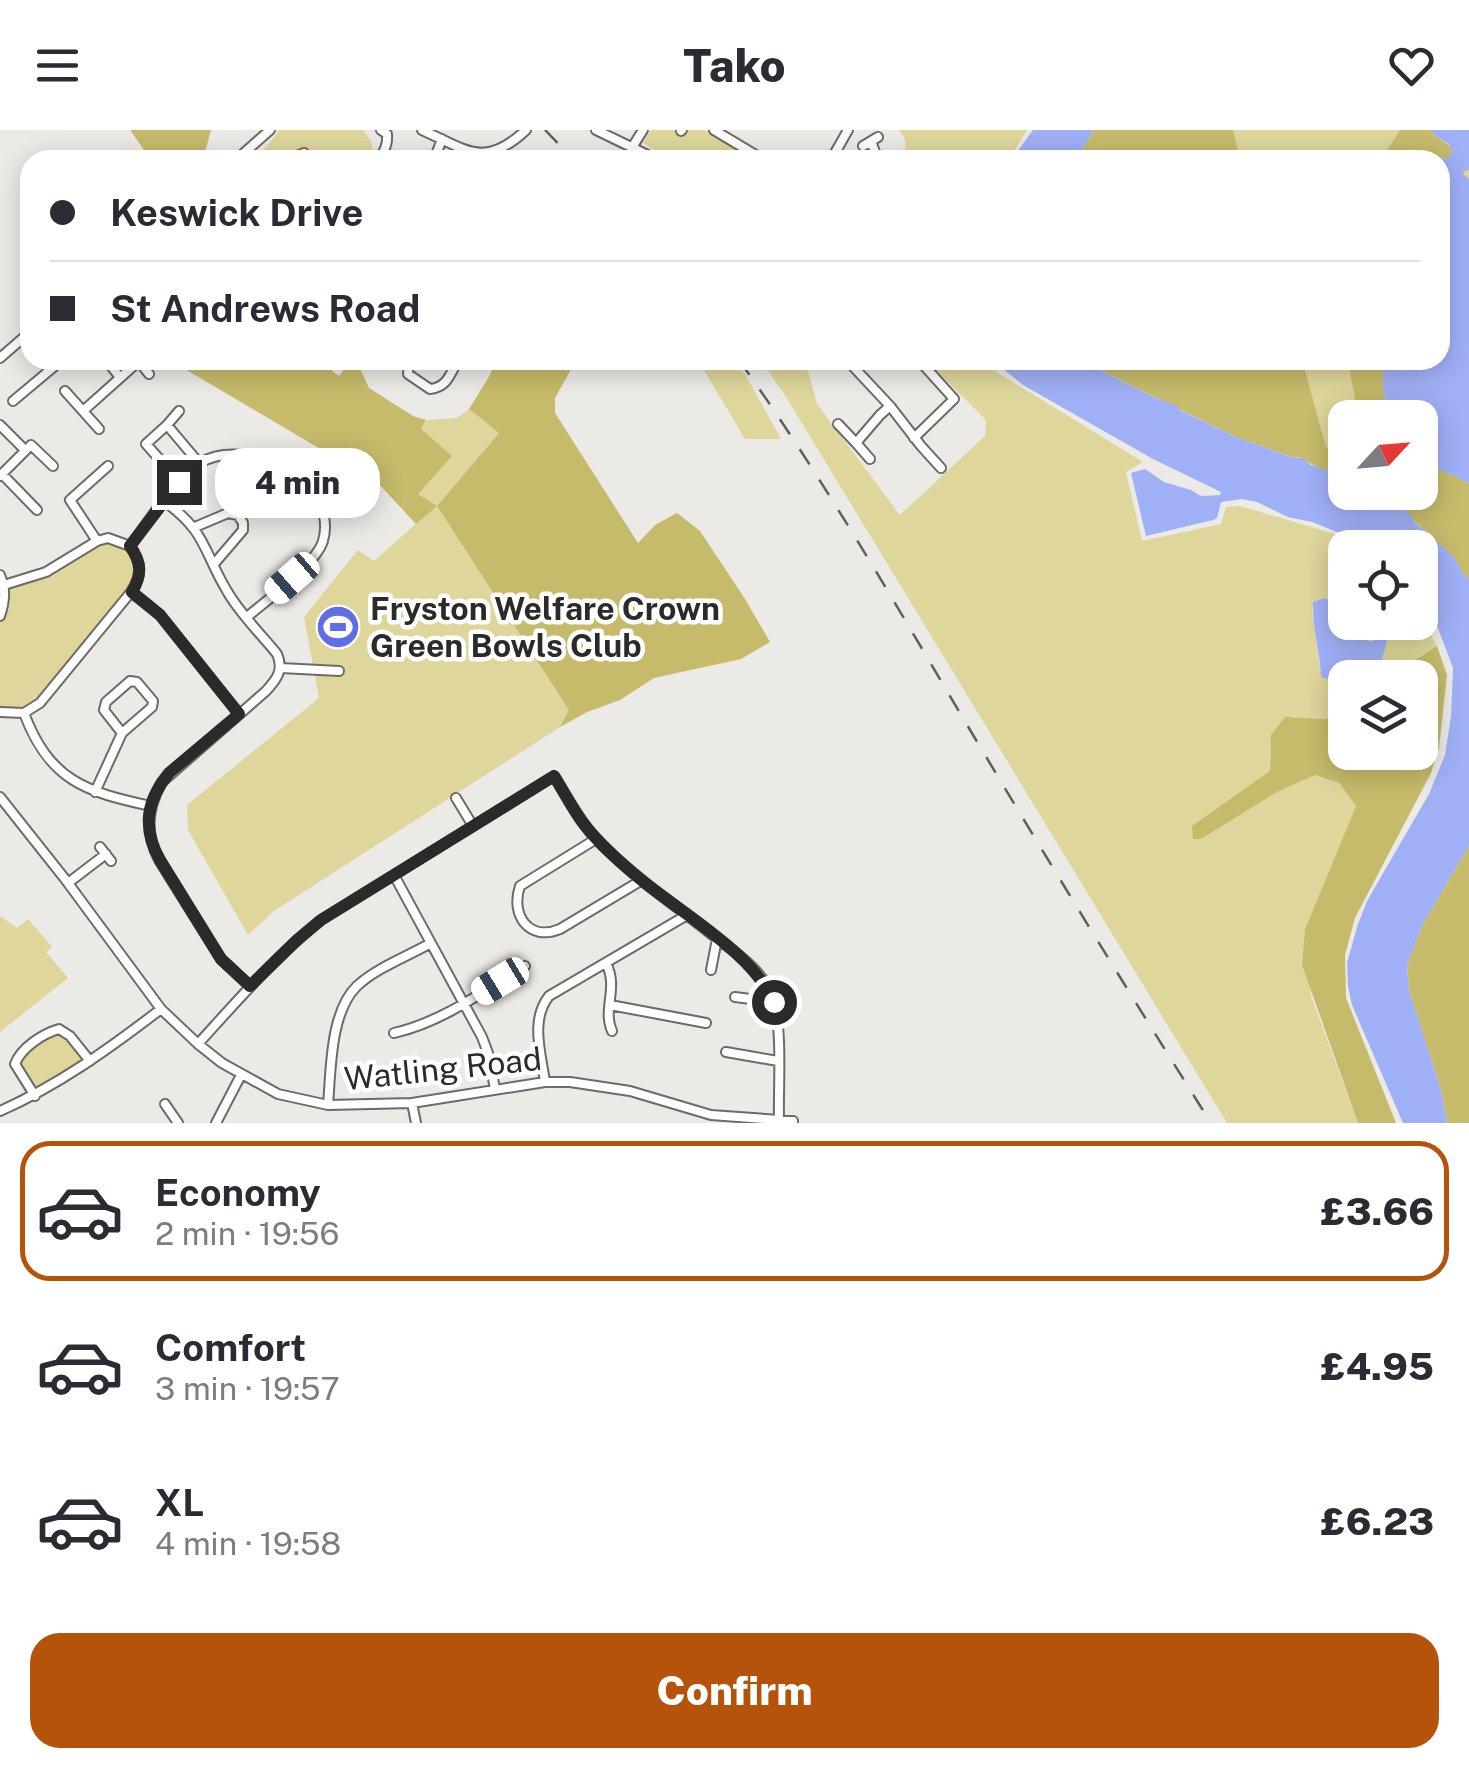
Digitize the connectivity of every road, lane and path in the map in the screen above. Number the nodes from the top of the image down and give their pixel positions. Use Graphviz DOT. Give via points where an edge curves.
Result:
graph roads {
  1 [pos="270,130"];
  2 [pos="422,130"];
  3 [pos="526,130"];
  4 [pos="596,130"];
  5 [pos="612,130"];
  6 [pos="643,130"];
  7 [pos="714,130"];
  8 [pos="442,139"];
  9 [pos="631,146"];
  10 [pos="862,146"];
  11 [pos="247,150"];
  12 [pos="438,150"];
  13 [pos="468,150"];
  14 [pos="495,150"];
  15 [pos="639,150"];
  16 [pos="747,150"];
  17 [pos="876,150"];
  18 [pos="20,341"];
  19 [pos="0,358"];
  20 [pos="52,370"];
  21 [pos="114,370"];
  22 [pos="126,370"];
  23 [pos="146,370"];
  24 [pos="408,370"];
  25 [pos="453,370"];
  26 [pos="856,370"];
  27 [pos="928,370"];
  28 [pos="149,374"];
  29 [pos="119,376"];
  30 [pos="65,391"];
  31 [pos="13,401"];
  32 [pos="890,406"];
  33 [pos="83,411"];
  34 [pos="179,411"];
  35 [pos="838,424"];
  36 [pos="0,425"];
  37 [pos="167,425"];
  38 [pos="98,430"];
  39 [pos="914,438"];
  40 [pos="856,443"];
  41 [pos="28,448"];
  42 [pos="870,459"];
  43 [pos="200,462"];
  44 [pos="95,463"];
  45 [pos="52,466"];
  46 [pos="941,469"];
  47 [pos="1,475"];
  48 [pos="179,482"];
  49 [pos="164,501"];
  50 [pos="37,510"];
  51 [pos="195,527"];
  52 [pos="97,541"];
  53 [pos="130,546"];
  54 [pos="214,564"];
  55 [pos="0,575"];
  56 [pos="4,585"];
  57 [pos="132,592"];
  58 [pos="0,616"];
  59 [pos="247,617"];
  60 [pos="281,668"];
  61 [pos="339,671"];
  62 [pos="0,712"];
  63 [pos="24,713"];
  64 [pos="239,714"];
  65 [pos="122,733"];
  66 [pos="96,792"];
  67 [pos="0,797"];
  68 [pos="456,798"];
  69 [pos="151,806"];
  70 [pos="473,826"];
  71 [pos="596,839"];
  72 [pos="105,854"];
  73 [pos="394,876"];
  74 [pos="642,880"];
  75 [pos="68,883"];
  76 [pos="687,915"];
  77 [pos="717,939"];
  78 [pos="431,943"];
  79 [pos="606,963"];
  80 [pos="525,966"];
  81 [pos="711,970"];
  82 [pos="250,986"];
  83 [pos="735,997"];
  84 [pos="774,1002"];
  85 [pos="464,1003"];
  86 [pos="610,1006"];
  87 [pos="162,1008"];
  88 [pos="706,1023"];
  89 [pos="612,1031"];
  90 [pos="394,1032"];
  91 [pos="198,1044"];
  92 [pos="726,1052"];
  93 [pos="778,1061"];
  94 [pos="90,1062"];
  95 [pos="241,1075"];
  96 [pos="545,1082"];
  97 [pos="495,1088"];
  98 [pos="36,1096"];
  99 [pos="166,1104"];
  100 [pos="412,1104"];
  101 [pos="328,1106"];
  102 [pos="0,1111"];
  103 [pos="779,1122"];
  104 [pos="792,1122"];
  105 [pos="178,1123"];
  106 [pos="216,1123"];
  107 [pos="416,1123"];
  1 -- 11 [label="street"];
  2 -- 8 [label="street"];
  3 -- 14 [label="street"];
  4 -- 9 [label="street"];
  5 -- 9 [label="street"];
  6 -- 9 [label="street"];
  7 -- 16 [label="street"];
  8 -- 12 [label="street"];
  8 -- 13 [label="street"];
  9 -- 15 [label="street"];
  10 -- 17 [label="street" via="874,139"];
  18 -- 19 [label="street"];
  20 -- 31 [label="street"];
  21 -- 29 [label="street"];
  22 -- 29 [label="street"];
  23 -- 28 [label="street"];
  24 -- 25 [label="street" via="430,389 446,383"];
  26 -- 32 [label="street"];
  27 -- 39 [label="street" via="954,399"];
  29 -- 33 [label="street"];
  30 -- 33 [label="street"];
  32 -- 39 [label="street"];
  32 -- 40 [label="street"];
  33 -- 38 [label="street"];
  34 -- 37 [label="street"];
  35 -- 40 [label="street"];
  36 -- 41 [label="street"];
  37 -- 43 [label="street"];
  37 -- 48 [label="street" via="146,444"];
  39 -- 46 [label="street"];
  40 -- 42 [label="street"];
  41 -- 45 [label="street"];
  41 -- 47 [label="street"];
  43 -- 48 [label="street"];
  43 -- 59 [label="street" via="242,452 300,477 322,508 325,526 314,558"];
  44 -- 52 [label="street" via="105,468 70,500"];
  47 -- 50 [label="street"];
  48 -- 49 [label="street"];
  49 -- 51 [label="street"];
  49 -- 53 [label="street"];
  51 -- 54 [label="street"];
  51 -- 54 [label="street" via="228,512 243,523"];
  52 -- 53 [label="street"];
  52 -- 56 [label="street" via="46,572"];
  53 -- 57 [label="street" via="140,564"];
  54 -- 59 [label="street"];
  55 -- 56 [label="street"];
  56 -- 58 [label="street"];
  57 -- 63 [label="street"];
  57 -- 64 [label="street" via="160,615"];
  59 -- 60 [label="street"];
  60 -- 61 [label="street"];
  60 -- 64 [label="street"];
  62 -- 63 [label="street"];
  63 -- 66 [label="street" via="51,763"];
  64 -- 69 [label="street" via="169,773"];
  65 -- 65 [label="street" via="152,708 137,682 106,702 104,710"];
  65 -- 66 [label="street"];
  66 -- 69 [label="street"];
  67 -- 75 [label="street, Watling Road"];
  68 -- 70 [label="street"];
  69 -- 82 [label="street" via="150,844 221,959"];
  70 -- 71 [label="street" via="554,776"];
  70 -- 73 [label="street"];
  71 -- 74 [label="street"];
  71 -- 74 [label="street" via="520,886 517,908 528,928 560,929"];
  72 -- 75 [label="street"];
  73 -- 78 [label="street"];
  73 -- 82 [label="street" via="321,920"];
  74 -- 76 [label="street"];
  75 -- 87 [label="street, Watling Road"];
  76 -- 77 [label="street"];
  76 -- 79 [label="street"];
  77 -- 81 [label="street"];
  77 -- 84 [label="street" via="759,975"];
  78 -- 85 [label="street"];
  78 -- 101 [label="street" via="359,984 347,998"];
  79 -- 86 [label="street" via="613,984"];
  79 -- 96 [label="street" via="542,1006"];
  80 -- 85 [label="street"];
  82 -- 91 [label="street"];
  83 -- 84 [label="street"];
  84 -- 93 [label="street"];
  85 -- 90 [label="street"];
  85 -- 97 [label="street" via="488,1053"];
  86 -- 88 [label="street"];
  86 -- 89 [label="street"];
  87 -- 91 [label="street, Watling Road"];
  87 -- 94 [label="street"];
  91 -- 95 [label="street, Watling Road"];
  92 -- 93 [label="street"];
  93 -- 103 [label="street"];
  94 -- 98 [label="street"];
  94 -- 98 [label="street" via="70,1036 59,1029 47,1033 15,1064"];
  95 -- 101 [label="street, Watling Road" via="278,1094"];
  95 -- 106 [label="street"];
  96 -- 97 [label="street, Watling Road"];
  96 -- 103 [label="street, Watling Road" via="630,1091 711,1115"];
  97 -- 100 [label="street, Watling Road"];
  98 -- 102 [label="street"];
  99 -- 105 [label="street"];
  100 -- 101 [label="street, Watling Road"];
  100 -- 107 [label="street"];
  103 -- 104 [label="street, Watling Road"];
}
